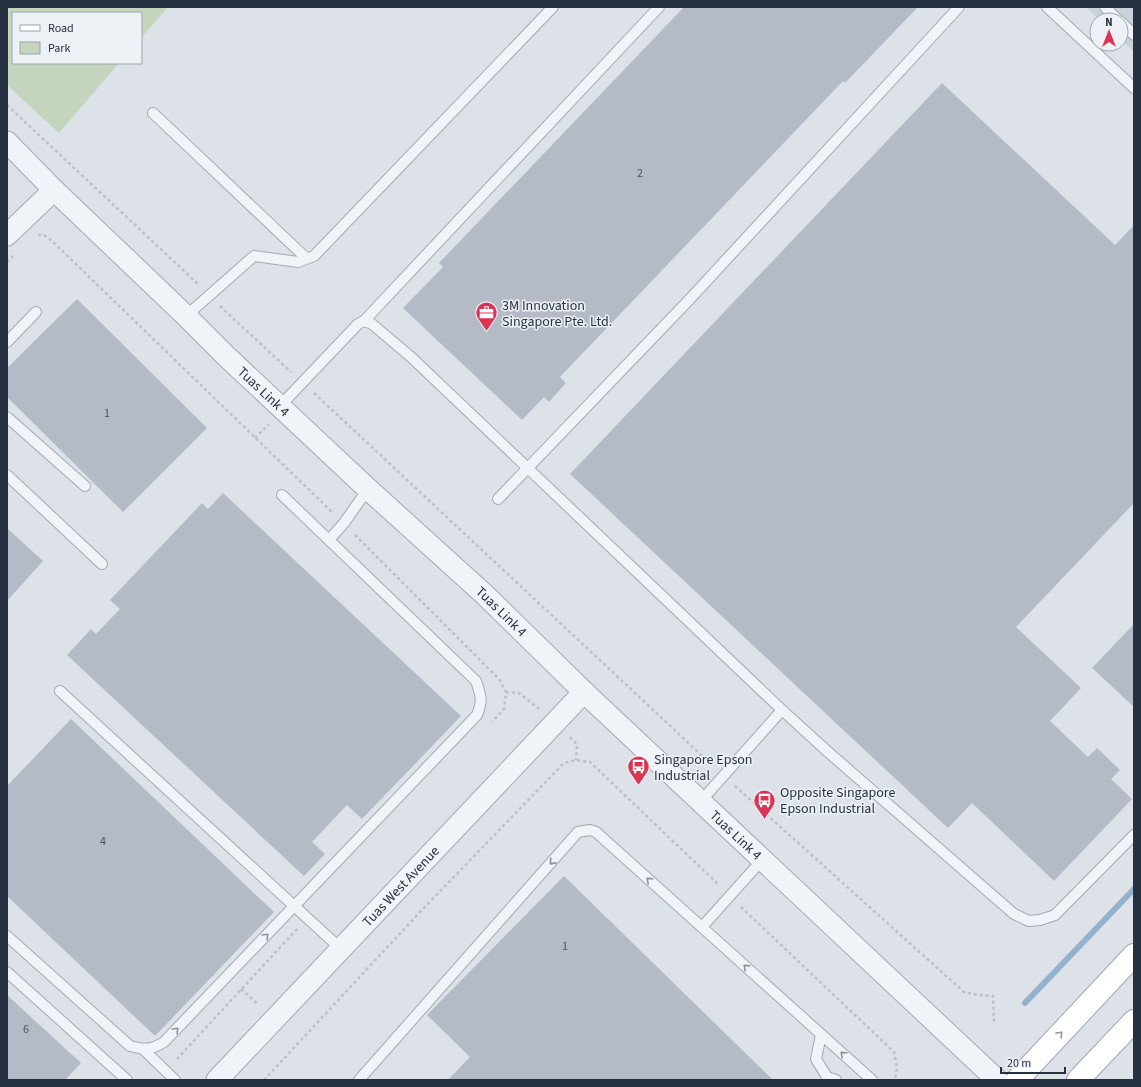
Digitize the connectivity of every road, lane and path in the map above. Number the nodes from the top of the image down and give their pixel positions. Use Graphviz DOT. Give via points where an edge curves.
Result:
graph roads {
  1 [pos="553,7"];
  2 [pos="659,7"];
  3 [pos="959,7"];
  4 [pos="1047,7"];
  5 [pos="1134,88"];
  6 [pos="7,105"];
  7 [pos="153,113"];
  8 [pos="7,142"];
  9 [pos="54,190"];
  10 [pos="7,235"];
  11 [pos="51,240"];
  12 [pos="306,258"];
  13 [pos="209,295"];
  14 [pos="36,312"];
  15 [pos="186,316"];
  16 [pos="364,321"];
  17 [pos="7,342"];
  18 [pos="302,383"];
  19 [pos="280,406"];
  20 [pos="7,417"];
  21 [pos="527,469"];
  22 [pos="7,475"];
  23 [pos="85,486"];
  24 [pos="368,489"];
  25 [pos="282,495"];
  26 [pos="498,499"];
  27 [pos="344,523"];
  28 [pos="329,540"];
  29 [pos="102,564"];
  30 [pos="60,691"];
  31 [pos="584,692"];
  32 [pos="782,710"];
  33 [pos="488,726"];
  34 [pos="724,775"];
  35 [pos="701,801"];
  36 [pos="1134,835"];
  37 [pos="763,859"];
  38 [pos="730,896"];
  39 [pos="294,906"];
  40 [pos="307,918"];
  41 [pos="702,927"];
  42 [pos="7,936"];
  43 [pos="341,949"];
  44 [pos="1134,955"];
  45 [pos="7,972"];
  46 [pos="1134,1021"];
  47 [pos="994,1024"];
  48 [pos="821,1035"];
  49 [pos="144,1050"];
  50 [pos="166,1071"];
  51 [pos="867,1079"];
  52 [pos="127,1080"];
  53 [pos="175,1080"];
  54 [pos="216,1080"];
  55 [pos="264,1080"];
  56 [pos="359,1080"];
  57 [pos="836,1080"];
  58 [pos="895,1080"];
  59 [pos="997,1080"];
  60 [pos="1017,1080"];
  61 [pos="1078,1080"];
  1 -- 12 [label="lane" via="314,256"];
  2 -- 16 [label="lane"];
  3 -- 21 [label="lane" via="689,300"];
  4 -- 5 [label="lane"];
  6 -- 13 [label="path"];
  7 -- 12 [label="lane"];
  8 -- 9 [label="street, Tuas Link 4"];
  9 -- 10 [label="street"];
  9 -- 15 [label="street, Tuas Link 4"];
  11 -- 27 [label="path"];
  12 -- 13 [label="lane" via="298,262 254,256"];
  13 -- 15 [label="lane"];
  13 -- 18 [label="path"];
  14 -- 17 [label="lane"];
  15 -- 19 [label="street, Tuas Link 4"];
  16 -- 18 [label="lane" via="358,324"];
  16 -- 21 [label="lane" via="372,324 411,358"];
  18 -- 19 [label="lane"];
  18 -- 34 [label="path"];
  19 -- 24 [label="street, Tuas Link 4"];
  20 -- 23 [label="lane"];
  21 -- 26 [label="lane"];
  21 -- 32 [label="lane"];
  22 -- 29 [label="lane"];
  24 -- 27 [label="lane"];
  24 -- 31 [label="street, Tuas Link 4" via="484,594"];
  25 -- 28 [label="lane"];
  27 -- 28 [label="lane"];
  27 -- 33 [label="path" via="500,679 506,692 504,709"];
  28 -- 39 [label="lane" via="476,681 481,704 477,714"];
  30 -- 39 [label="lane"];
  31 -- 35 [label="street, Tuas Link 4"];
  31 -- 43 [label="street, Tuas West Avenue"];
  32 -- 34 [label="lane"];
  32 -- 36 [label="lane" via="1014,914 1029,922 1055,915"];
  34 -- 35 [label="lane"];
  34 -- 47 [label="path" via="964,992 993,996"];
  35 -- 37 [label="street, Tuas Link 4"];
  37 -- 38 [label="lane"];
  37 -- 59 [label="street, Tuas Link 4"];
  38 -- 41 [label="lane"];
  38 -- 55 [label="path" via="590,762 576,760 564,763 419,913"];
  38 -- 58 [label="path" via="894,1052 897,1067"];
  39 -- 40 [label="lane"];
  49 -- 39 [label="lane, one-way" via="157,1047 164,1042"];
  40 -- 43 [label="lane"];
  40 -- 50 [label="path"];
  48 -- 41 [label="lane, one-way"];
  41 -- 56 [label="lane, one-way" via="596,832 578,832"];
  42 -- 49 [label="lane" via="130,1046"];
  43 -- 54 [label="street, Tuas West Avenue"];
  60 -- 44 [label="main road, one-way"];
  45 -- 52 [label="lane"];
  46 -- 61 [label="main road"];
  51 -- 48 [label="lane, one-way"];
  48 -- 57 [label="lane" via="816,1059 827,1077"];
  49 -- 50 [label="lane"];
  50 -- 53 [label="lane"];
}
